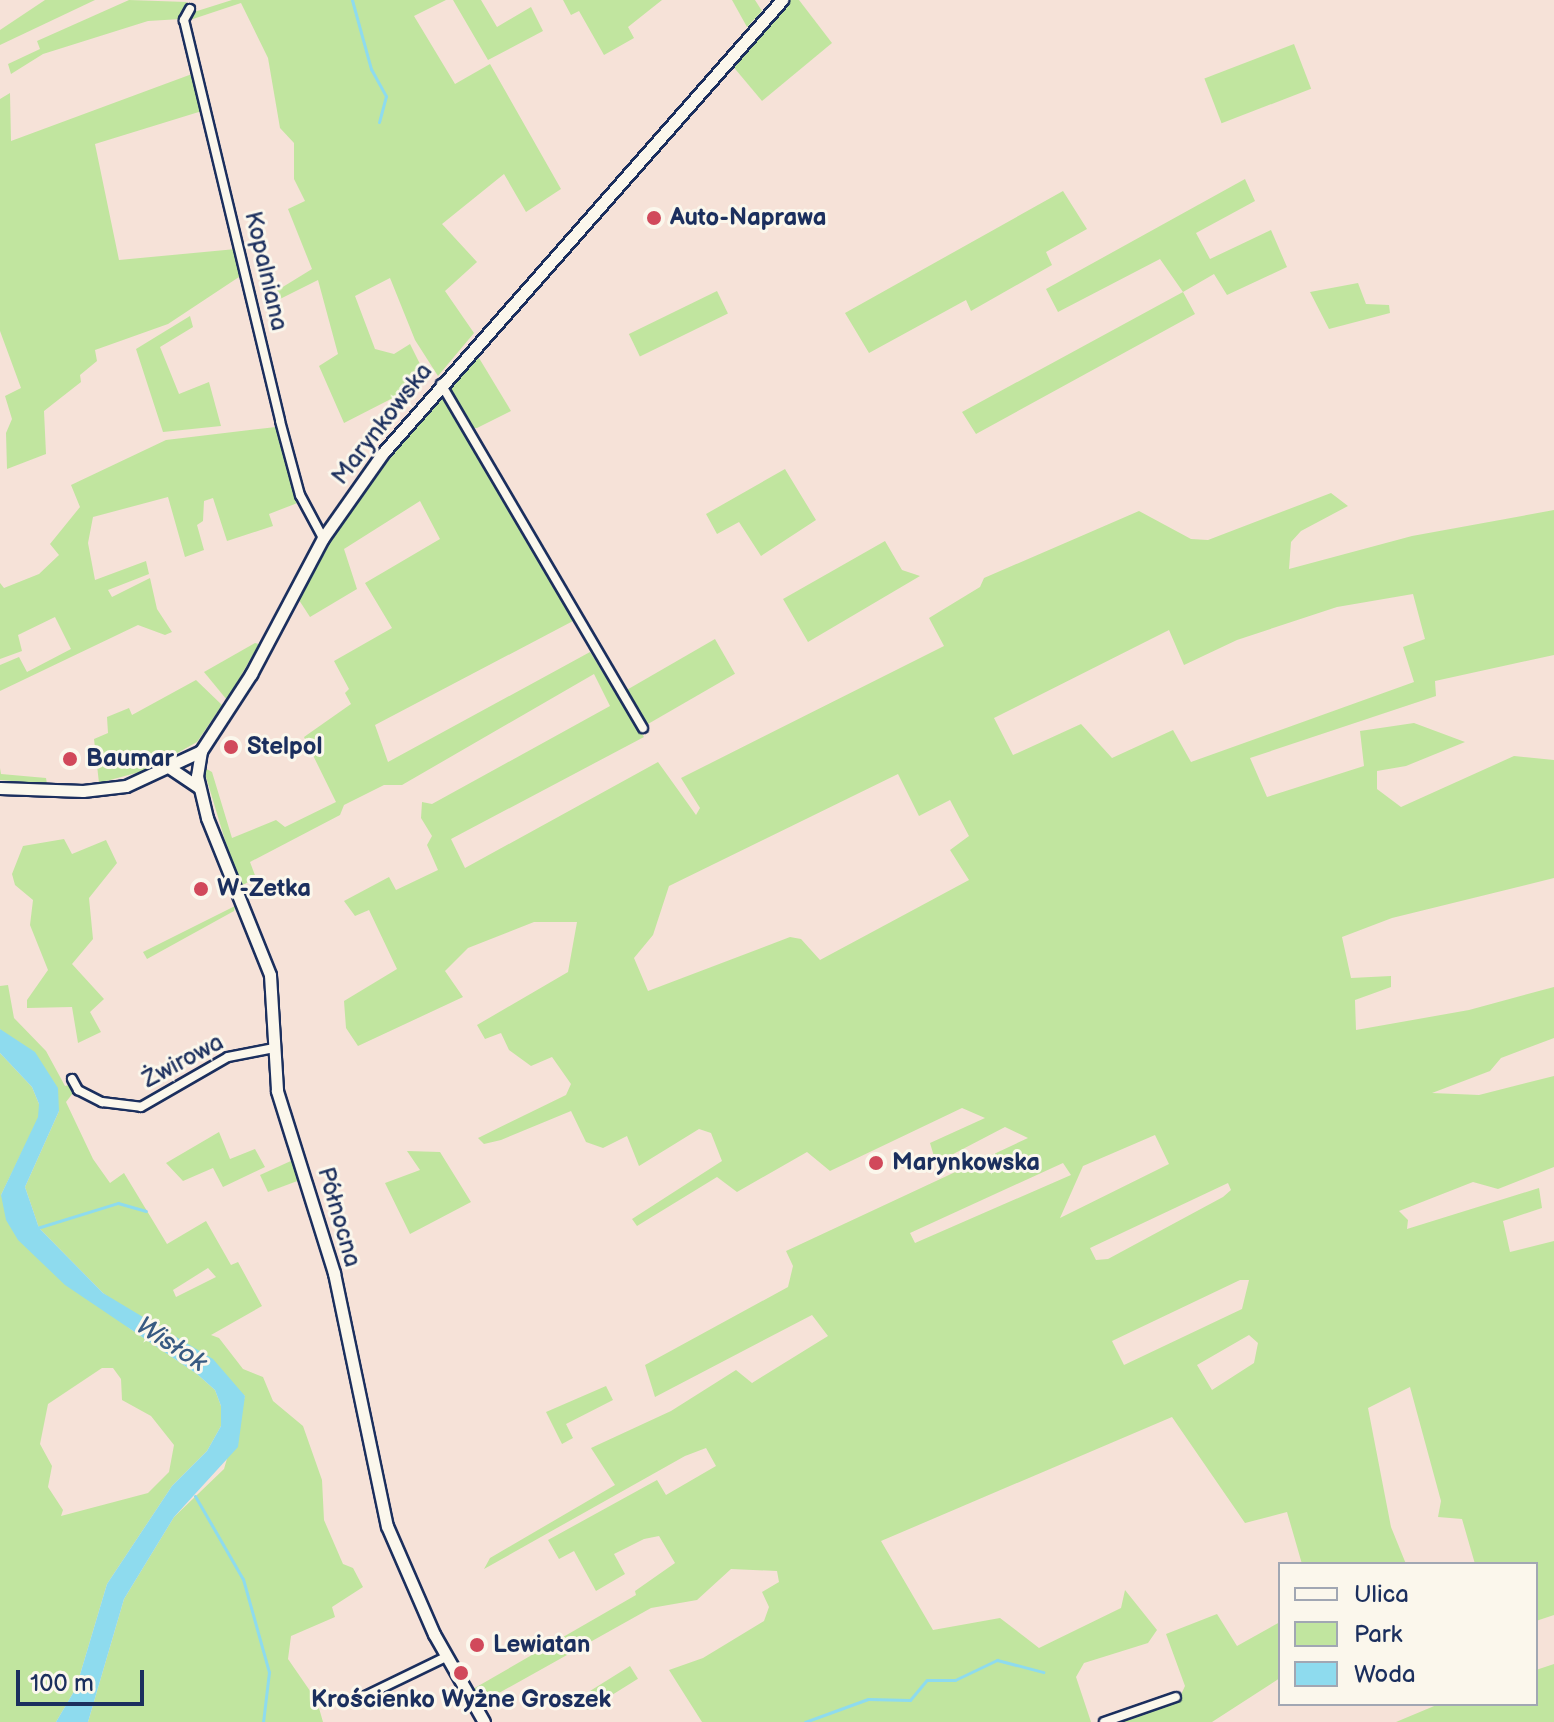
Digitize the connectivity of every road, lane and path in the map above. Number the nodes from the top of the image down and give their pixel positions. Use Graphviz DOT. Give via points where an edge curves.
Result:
graph roads {
  1 [pos="782,0"];
  2 [pos="190,9"];
  3 [pos="440,384"];
  4 [pos="323,538"];
  5 [pos="643,728"];
  6 [pos="201,751"];
  7 [pos="170,768"];
  8 [pos="0,788"];
  9 [pos="199,788"];
  10 [pos="274,1048"];
  11 [pos="72,1079"];
  12 [pos="446,1657"];
  13 [pos="1176,1697"];
  14 [pos="357,1700"];
  15 [pos="484,1722"];
  16 [pos="1104,1722"];
  1 -- 3 [label="street, Marynkowska"];
  2 -- 4 [label="street, Kopalniana" via="184,20 280,421 300,495"];
  3 -- 4 [label="street, Marynkowska"];
  3 -- 5 [label="street"];
  4 -- 6 [label="street, Marynkowska" via="251,674"];
  6 -- 7 [label="street, Marynkowska"];
  6 -- 9 [label="street, Północna"];
  7 -- 8 [label="street, Marynkowska" via="105,789"];
  7 -- 9 [label="street"];
  9 -- 10 [label="street, Północna" via="218,853 270,975 277,1017"];
  10 -- 11 [label="street, Żwirowa" via="228,1057 141,1107 102,1102 78,1090"];
  10 -- 12 [label="street, Północna" via="277,1091 334,1273 387,1526"];
  12 -- 14 [label="street"];
  12 -- 15 [label="street, Północna"];
  13 -- 16 [label="street"];
}
